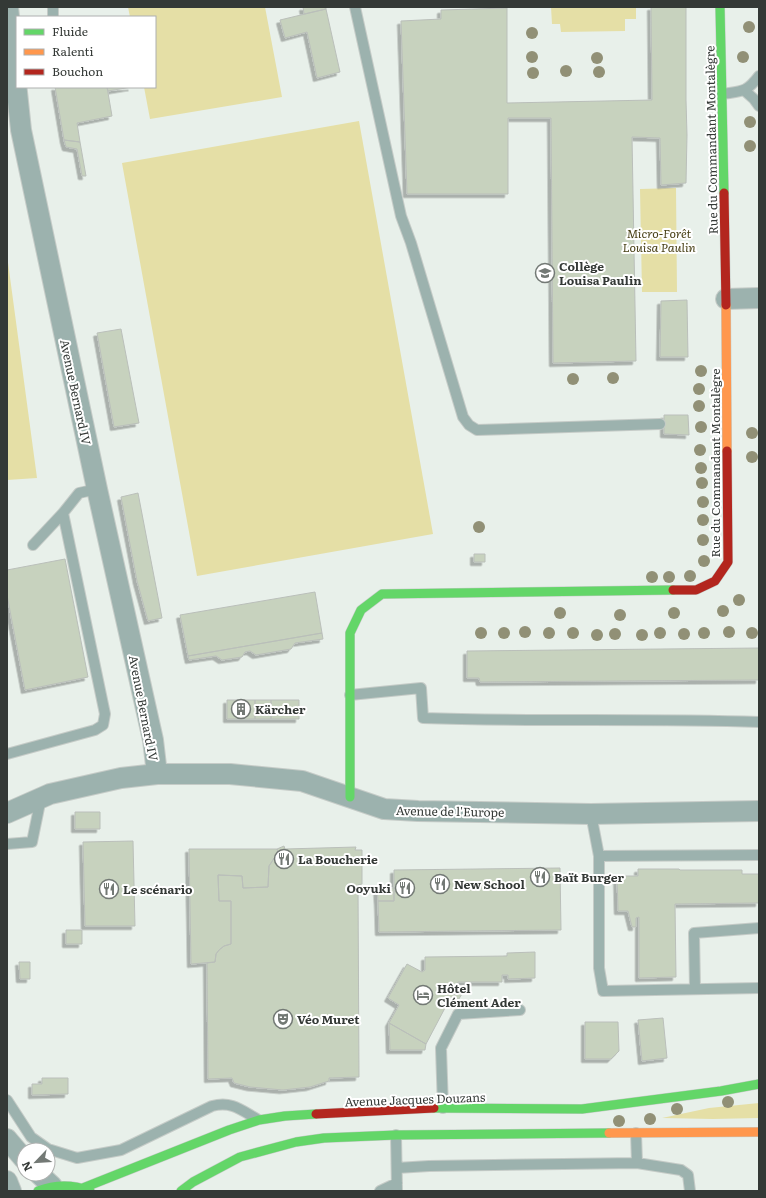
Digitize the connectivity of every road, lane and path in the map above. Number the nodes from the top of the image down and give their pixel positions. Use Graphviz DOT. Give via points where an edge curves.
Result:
graph roads {
  1 [pos="8,7"];
  2 [pos="355,7"];
  3 [pos="720,7"];
  4 [pos="14,40"];
  5 [pos="16,66"];
  6 [pos="759,76"];
  7 [pos="18,88"];
  8 [pos="745,91"];
  9 [pos="722,94"];
  10 [pos="759,106"];
  11 [pos="759,298"];
  12 [pos="726,299"];
  13 [pos="660,424"];
  14 [pos="97,489"];
  15 [pos="63,513"];
  16 [pos="33,545"];
  17 [pos="350,695"];
  18 [pos="759,722"];
  19 [pos="7,754"];
  20 [pos="157,774"];
  21 [pos="350,797"];
  22 [pos="41,798"];
  23 [pos="759,811"];
  24 [pos="7,813"];
  25 [pos="591,814"];
  26 [pos="7,844"];
  27 [pos="759,855"];
  28 [pos="599,856"];
  29 [pos="759,928"];
  30 [pos="759,988"];
  31 [pos="695,989"];
  32 [pos="520,1010"];
  33 [pos="759,1084"];
  34 [pos="7,1100"];
  35 [pos="443,1108"];
  36 [pos="259,1120"];
  37 [pos="759,1132"];
  38 [pos="636,1133"];
  39 [pos="396,1135"];
  40 [pos="7,1140"];
  41 [pos="16,1150"];
  42 [pos="638,1163"];
  43 [pos="397,1168"];
  44 [pos="7,1181"];
  45 [pos="43,1184"];
  46 [pos="397,1187"];
  47 [pos="86,1190"];
  48 [pos="10,1191"];
  49 [pos="181,1191"];
  50 [pos="380,1191"];
  51 [pos="690,1191"];
  1 -- 4 [label="street, Avenue Bernard IV"];
  2 -- 13 [label="lane" via="401,216 412,243 463,417 477,430"];
  3 -- 9 [label="main road, Rue du Commandant Montalègre"];
  4 -- 5 [label="street, Avenue Bernard IV"];
  6 -- 8 [label="lane"];
  7 -- 14 [label="street, Avenue Bernard IV" via="21,130"];
  8 -- 9 [label="lane"];
  8 -- 10 [label="lane"];
  9 -- 12 [label="main road, Rue du Commandant Montalègre"];
  11 -- 12 [label="street"];
  12 -- 17 [label="main road, Rue du Commandant Montalègre" via="728,562 715,581 696,590 382,594 361,610 350,633"];
  14 -- 15 [label="lane" via="79,493"];
  14 -- 20 [label="street, Avenue Bernard IV" via="153,740"];
  15 -- 16 [label="lane"];
  15 -- 19 [label="lane" via="105,714 103,725 95,730"];
  17 -- 18 [label="lane" via="422,688 423,718 686,719"];
  17 -- 21 [label="main road, Rue du Commandant Montalègre"];
  20 -- 21 [label="street, Avenue de l'Europe" via="230,774 302,781"];
  20 -- 22 [label="street, Avenue de l'Europe" via="121,778"];
  21 -- 25 [label="street, Avenue de l'Europe" via="384,809 418,812"];
  22 -- 24 [label="street, Avenue de l'Europe"];
  22 -- 26 [label="lane" via="32,842"];
  23 -- 25 [label="street, Avenue de l'Europe"];
  25 -- 28 [label="lane"];
  27 -- 28 [label="lane"];
  28 -- 31 [label="lane" via="599,968 603,991"];
  29 -- 31 [label="lane" via="694,932"];
  30 -- 31 [label="lane"];
  32 -- 35 [label="lane" via="458,1014 441,1048"];
  33 -- 35 [label="main road, Avenue Jacques Douzans" via="582,1109"];
  34 -- 36 [label="lane" via="31,1137 48,1149 77,1158 121,1150 222,1103 235,1106"];
  35 -- 36 [label="main road, Avenue Jacques Douzans" via="285,1116"];
  36 -- 47 [label="main road, Avenue Jacques Douzans"];
  37 -- 38 [label="main road"];
  38 -- 39 [label="main road"];
  38 -- 42 [label="lane"];
  39 -- 43 [label="lane"];
  39 -- 49 [label="main road" via="324,1138 270,1148 240,1157"];
  40 -- 41 [label="street"];
  42 -- 43 [label="lane"];
  42 -- 51 [label="lane" via="681,1170 688,1175"];
  43 -- 46 [label="lane"];
  44 -- 48 [label="street"];
  45 -- 47 [label="main road"];
  46 -- 50 [label="lane"];
}
